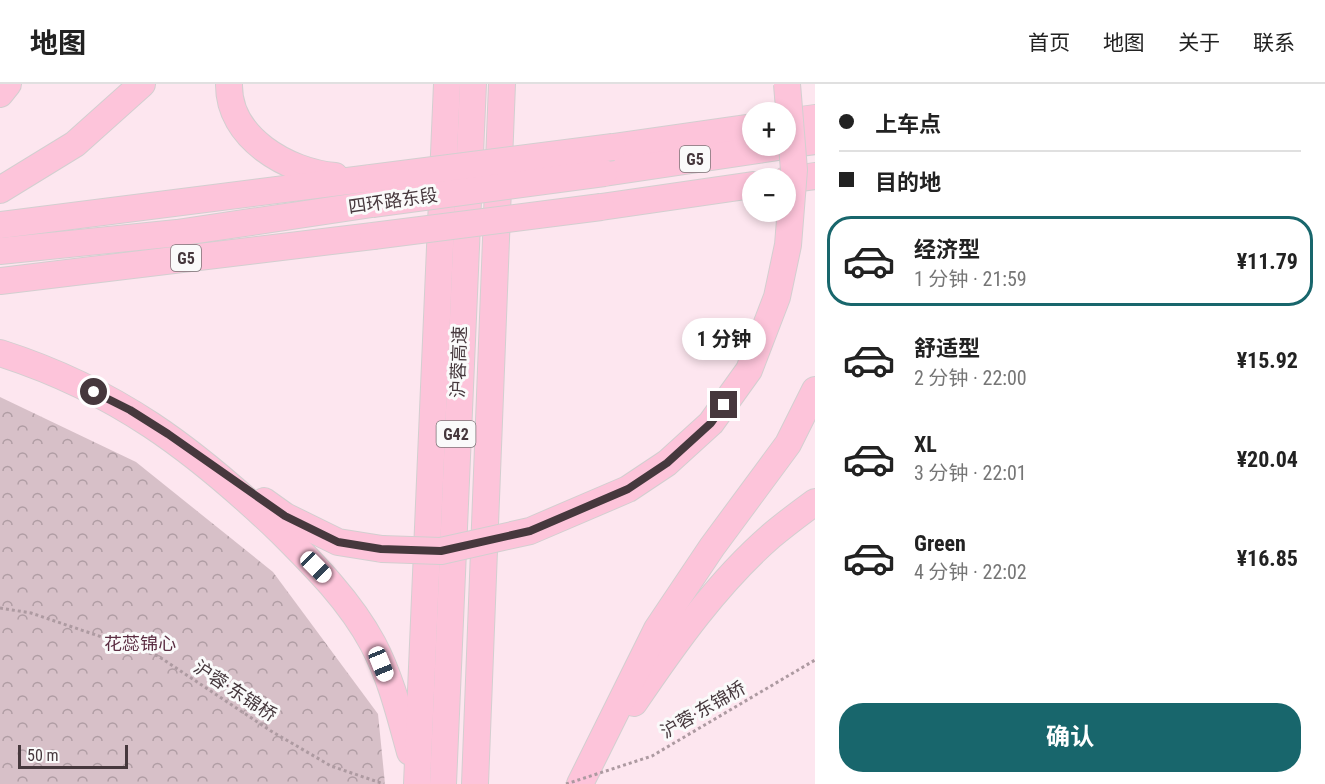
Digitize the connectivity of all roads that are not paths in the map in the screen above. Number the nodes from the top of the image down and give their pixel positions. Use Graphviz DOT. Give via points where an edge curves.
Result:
graph roads {
  1 [pos="8,84"];
  2 [pos="142,84"];
  3 [pos="229,84"];
  4 [pos="429,84"];
  5 [pos="447,84"];
  6 [pos="472,84"];
  7 [pos="502,84"];
  8 [pos="787,84"];
  9 [pos="0,94"];
  10 [pos="815,118"];
  11 [pos="796,121"];
  12 [pos="742,129"];
  13 [pos="815,141"];
  14 [pos="796,144"];
  15 [pos="742,152"];
  16 [pos="815,176"];
  17 [pos="371,178"];
  18 [pos="796,179"];
  19 [pos="742,187"];
  20 [pos="0,189"];
  21 [pos="441,211"];
  22 [pos="0,225"];
  23 [pos="0,250"];
  24 [pos="0,281"];
  25 [pos="0,353"];
  26 [pos="815,390"];
  27 [pos="168,434"];
  28 [pos="815,502"];
  29 [pos="417,780"];
  30 [pos="442,784"];
  31 [pos="475,784"];
  32 [pos="580,784"];
  33 [pos="588,784"];
  1 -- 9 [label="highway"];
  2 -- 20 [label="highway" via="75,144"];
  3 -- 17 [label="highway" via="241,126 273,157 314,174"];
  4 -- 21 [label="highway"];
  5 -- 21 [label="highway"];
  6 -- 30 [label="highway, 沪蓉高速 / G42"];
  7 -- 31 [label="highway, 沪蓉高速 / G42"];
  8 -- 27 [label="highway, bridge" via="794,170 788,245 777,297 749,370 711,423 667,463 628,489 530,531 441,551 381,549 338,542 285,516"];
  10 -- 11 [label="highway"];
  12 -- 17 [label="highway, bridge"];
  13 -- 14 [label="highway, 四环路东段 / G5"];
  15 -- 23 [label="highway, 四环路东段 / G5, bridge" via="177,233"];
  16 -- 18 [label="highway"];
  17 -- 22 [label="highway"];
  19 -- 24 [label="highway, 四环路东段 / G5, bridge"];
  21 -- 29 [label="highway"];
  25 -- 27 [label="highway" via="41,366 130,410"];
  26 -- 32 [label="highway" via="788,444 657,629"];
  27 -- 29 [label="highway" via="238,492 331,583 373,644 397,704"];
  28 -- 33 [label="highway" via="770,537 680,637 626,716"];
}
